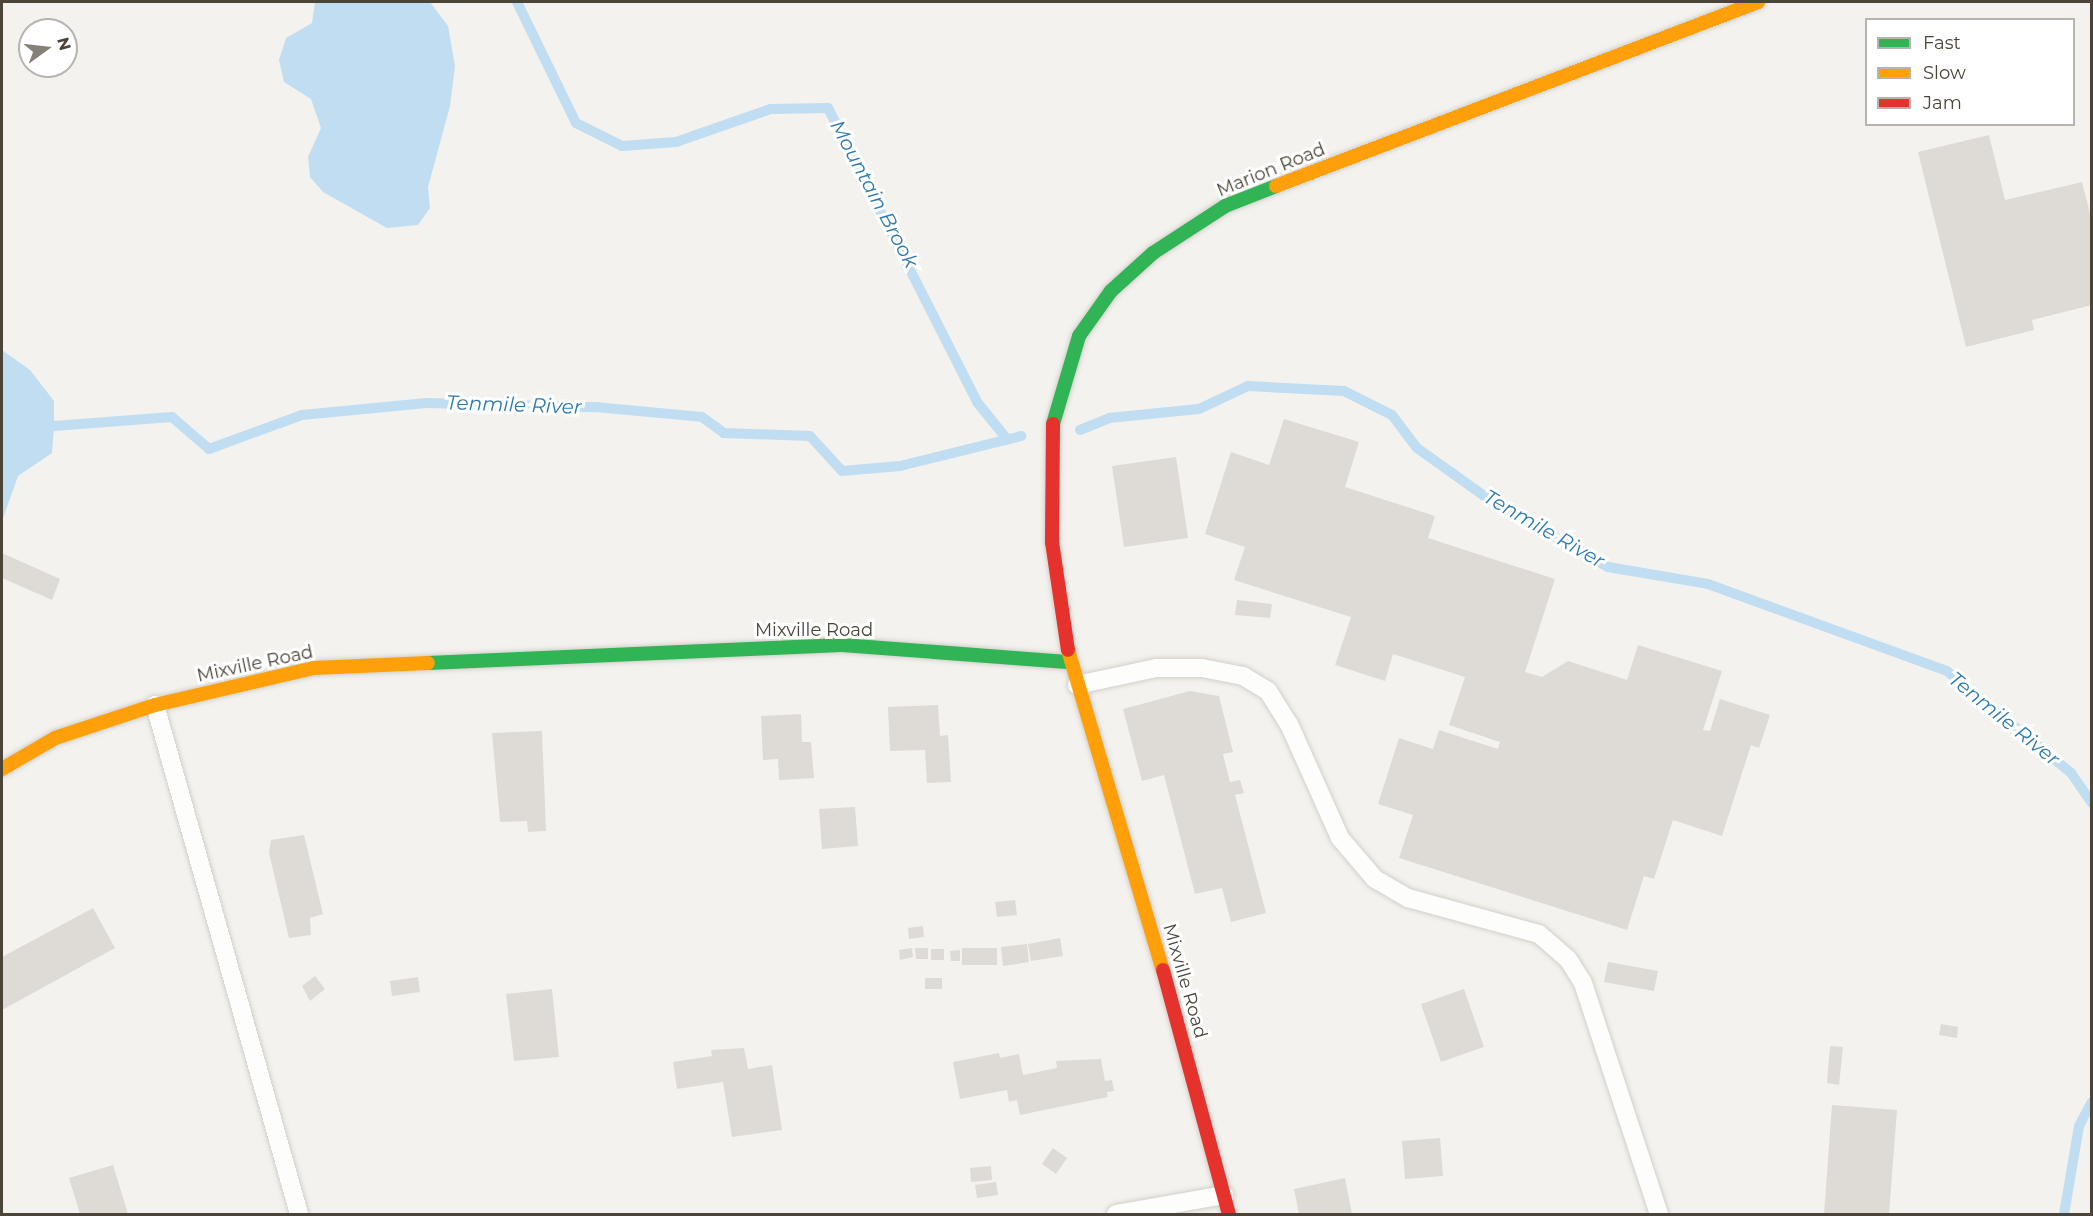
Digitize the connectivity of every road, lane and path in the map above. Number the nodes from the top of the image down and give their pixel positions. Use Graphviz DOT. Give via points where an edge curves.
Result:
graph roads {
  1 [pos="1758,2"];
  2 [pos="1070,662"];
  3 [pos="1077,685"];
  4 [pos="155,705"];
  5 [pos="2,768"];
  6 [pos="1224,1195"];
  7 [pos="299,1215"];
  8 [pos="1116,1215"];
  9 [pos="1229,1215"];
  10 [pos="1659,1215"];
  1 -- 2 [label="street, Marion Road" via="1225,206 1153,253 1111,291 1079,336 1056,400 1050,452 1052,542"];
  2 -- 3 [label="street, Mixville Road"];
  2 -- 4 [label="street, Mixville Road" via="842,645 314,668"];
  3 -- 6 [label="street, Mixville Road" via="1156,943"];
  3 -- 10 [label="lane" via="1156,668 1202,668 1243,676 1268,691 1289,724 1340,838 1375,879 1408,898 1539,934 1568,959 1583,983"];
  4 -- 5 [label="street, Mixville Road" via="55,738"];
  4 -- 7 [label="lane"];
  6 -- 8 [label="lane"];
  6 -- 9 [label="street, Mixville Road"];
}
